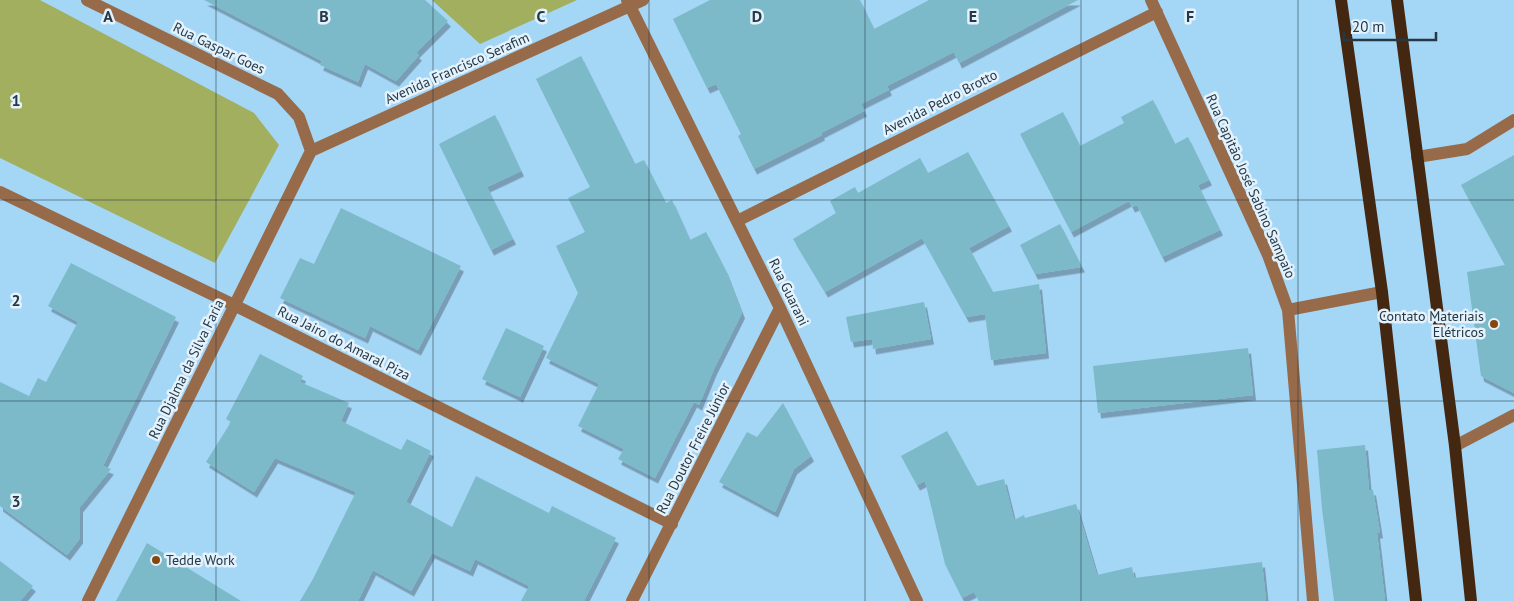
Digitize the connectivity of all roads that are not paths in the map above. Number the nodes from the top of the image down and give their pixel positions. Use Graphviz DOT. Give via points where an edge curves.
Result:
graph roads {
  1 [pos="87,0"];
  2 [pos="643,0"];
  3 [pos="1151,0"];
  4 [pos="1341,0"];
  5 [pos="1397,0"];
  6 [pos="629,3"];
  7 [pos="1157,12"];
  8 [pos="1514,120"];
  9 [pos="311,151"];
  10 [pos="1417,157"];
  11 [pos="0,192"];
  12 [pos="737,221"];
  13 [pos="1382,292"];
  14 [pos="234,305"];
  15 [pos="780,308"];
  16 [pos="1288,310"];
  17 [pos="1514,415"];
  18 [pos="1455,446"];
  19 [pos="672,524"];
  20 [pos="88,601"];
  21 [pos="632,601"];
  22 [pos="917,601"];
  23 [pos="1313,601"];
  24 [pos="1416,601"];
  25 [pos="1471,601"];
  1 -- 9 [label="street, Rua Gaspar Goes" via="278,94 299,117"];
  2 -- 6 [label="street, Avenida Francisco Serafim"];
  3 -- 7 [label="street, Rua Capitão José Sabino Sampaio"];
  4 -- 13 [label="main road"];
  5 -- 10 [label="main road"];
  6 -- 9 [label="street, Avenida Francisco Serafim"];
  6 -- 12 [label="street, Rua Guarani"];
  7 -- 12 [label="street, Avenida Pedro Brotto"];
  7 -- 16 [label="street, Rua Capitão José Sabino Sampaio" via="1268,255"];
  8 -- 10 [label="street" via="1467,149"];
  9 -- 14 [label="street, Rua Djalma da Silva Faria"];
  10 -- 18 [label="main road"];
  11 -- 14 [label="street, Rua Jairo do Amaral Piza"];
  12 -- 15 [label="street, Rua Guarani"];
  13 -- 16 [label="street"];
  13 -- 24 [label="main road"];
  14 -- 19 [label="street, Rua Jairo do Amaral Piza"];
  14 -- 20 [label="street, Rua Djalma da Silva Faria"];
  15 -- 19 [label="street, Rua Doutor Freire Júnior"];
  15 -- 22 [label="street, Rua Guarani"];
  16 -- 23 [label="street, Rua Capitão José Sabino Sampaio"];
  17 -- 18 [label="street"];
  18 -- 25 [label="main road"];
  19 -- 21 [label="street, Rua Doutor Freire Júnior"];
}
